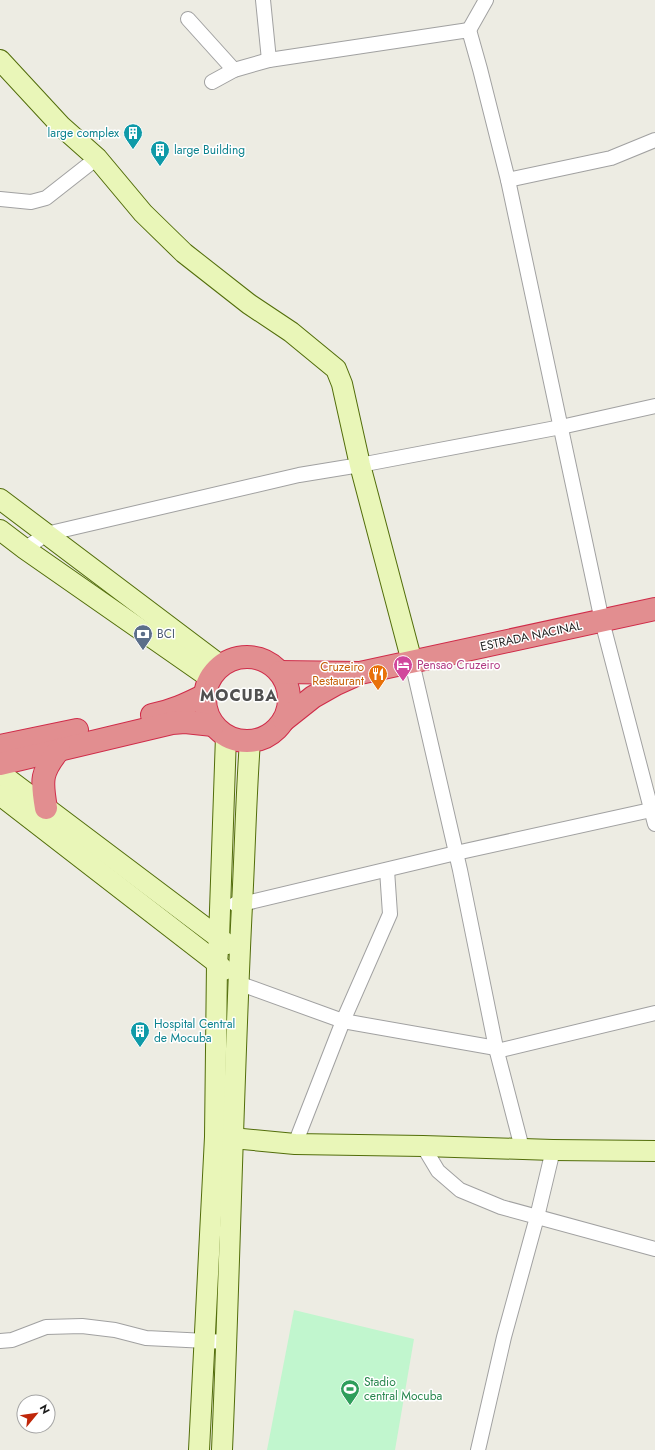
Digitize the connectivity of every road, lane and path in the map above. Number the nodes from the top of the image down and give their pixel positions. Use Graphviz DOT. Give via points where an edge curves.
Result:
graph roads {
  1 [pos="263,0"];
  2 [pos="486,0"];
  3 [pos="188,19"];
  4 [pos="469,30"];
  5 [pos="0,60"];
  6 [pos="269,60"];
  7 [pos="234,70"];
  8 [pos="212,82"];
  9 [pos="655,140"];
  10 [pos="97,158"];
  11 [pos="508,180"];
  12 [pos="0,199"];
  13 [pos="655,406"];
  14 [pos="561,427"];
  15 [pos="360,465"];
  16 [pos="0,499"];
  17 [pos="0,530"];
  18 [pos="46,534"];
  19 [pos="25,549"];
  20 [pos="655,609"];
  21 [pos="602,621"];
  22 [pos="412,662"];
  23 [pos="280,672"];
  24 [pos="360,673"];
  25 [pos="212,679"];
  26 [pos="284,720"];
  27 [pos="220,730"];
  28 [pos="250,741"];
  29 [pos="0,746"];
  30 [pos="59,750"];
  31 [pos="0,764"];
  32 [pos="0,773"];
  33 [pos="0,795"];
  34 [pos="46,808"];
  35 [pos="653,809"];
  36 [pos="655,824"];
  37 [pos="456,854"];
  38 [pos="387,870"];
  39 [pos="220,904"];
  40 [pos="242,904"];
  41 [pos="220,939"];
  42 [pos="239,952"];
  43 [pos="217,963"];
  44 [pos="238,983"];
  45 [pos="655,1013"];
  46 [pos="343,1021"];
  47 [pos="496,1050"];
  48 [pos="224,1138"];
  49 [pos="295,1144"];
  50 [pos="423,1146"];
  51 [pos="522,1148"];
  52 [pos="553,1150"];
  53 [pos="655,1151"];
  54 [pos="537,1217"];
  55 [pos="655,1249"];
  56 [pos="0,1341"];
  57 [pos="204,1342"];
  58 [pos="227,1342"];
  59 [pos="199,1450"];
  60 [pos="222,1450"];
  61 [pos="478,1450"];
  1 -- 6 [label="street"];
  2 -- 4 [label="street"];
  3 -- 7 [label="street"];
  4 -- 6 [label="street"];
  4 -- 11 [label="street"];
  5 -- 10 [label="street" via="61,126"];
  6 -- 7 [label="street"];
  7 -- 8 [label="street"];
  9 -- 11 [label="street" via="611,158"];
  10 -- 12 [label="street" via="46,198 31,202"];
  10 -- 15 [label="street" via="142,213 184,253 249,304 291,332 336,369 342,384"];
  11 -- 14 [label="street"];
  13 -- 14 [label="street"];
  14 -- 15 [label="street"];
  14 -- 21 [label="street"];
  15 -- 18 [label="street" via="299,475"];
  15 -- 22 [label="street"];
  16 -- 18 [label="street"];
  17 -- 19 [label="street"];
  18 -- 19 [label="street"];
  18 -- 25 [label="street"];
  19 -- 25 [label="street"];
  20 -- 21 [label="highway, ESTRADA NACINAL"];
  21 -- 22 [label="highway, ESTRADA NACINAL"];
  21 -- 35 [label="street"];
  22 -- 24 [label="highway, ESTRADA NACINAL"];
  22 -- 37 [label="street"];
  23 -- 24 [label="highway"];
  23 -- 25 [label="highway" via="268,662 252,656 235,658"];
  23 -- 26 [label="highway" via="288,687 289,698"];
  24 -- 26 [label="highway" via="313,697"];
  25 -- 27 [label="highway" via="206,710"];
  25 -- 29 [label="highway" via="182,707"];
  26 -- 28 [label="highway" via="270,734"];
  27 -- 28 [label="highway" via="238,740"];
  27 -- 30 [label="highway" via="185,722 172,723"];
  27 -- 39 [label="street"];
  28 -- 40 [label="street"];
  30 -- 31 [label="highway"];
  30 -- 34 [label="highway" via="47,765 44,775 42,786"];
  32 -- 34 [label="street"];
  33 -- 43 [label="street"];
  34 -- 41 [label="street"];
  35 -- 36 [label="street"];
  35 -- 37 [label="street"];
  37 -- 38 [label="street"];
  37 -- 47 [label="street"];
  38 -- 40 [label="street"];
  38 -- 46 [label="street" via="390,914"];
  39 -- 40 [label="street"];
  39 -- 41 [label="street"];
  40 -- 42 [label="street"];
  41 -- 42 [label="street"];
  41 -- 43 [label="street"];
  42 -- 44 [label="street"];
  43 -- 44 [label="street"];
  43 -- 48 [label="street"];
  44 -- 46 [label="street"];
  44 -- 48 [label="street"];
  45 -- 47 [label="street"];
  46 -- 47 [label="street"];
  46 -- 49 [label="street"];
  47 -- 51 [label="street"];
  48 -- 49 [label="street"];
  48 -- 57 [label="street"];
  48 -- 58 [label="street"];
  49 -- 50 [label="street"];
  50 -- 51 [label="street"];
  50 -- 54 [label="street" via="438,1172 460,1190 502,1207"];
  51 -- 52 [label="street"];
  52 -- 53 [label="street"];
  52 -- 54 [label="street"];
  54 -- 55 [label="street"];
  54 -- 61 [label="street" via="504,1337"];
  56 -- 57 [label="street" via="12,1340 46,1327 82,1326 115,1330 146,1338"];
  57 -- 58 [label="street"];
  57 -- 59 [label="street"];
  58 -- 60 [label="street"];
}
